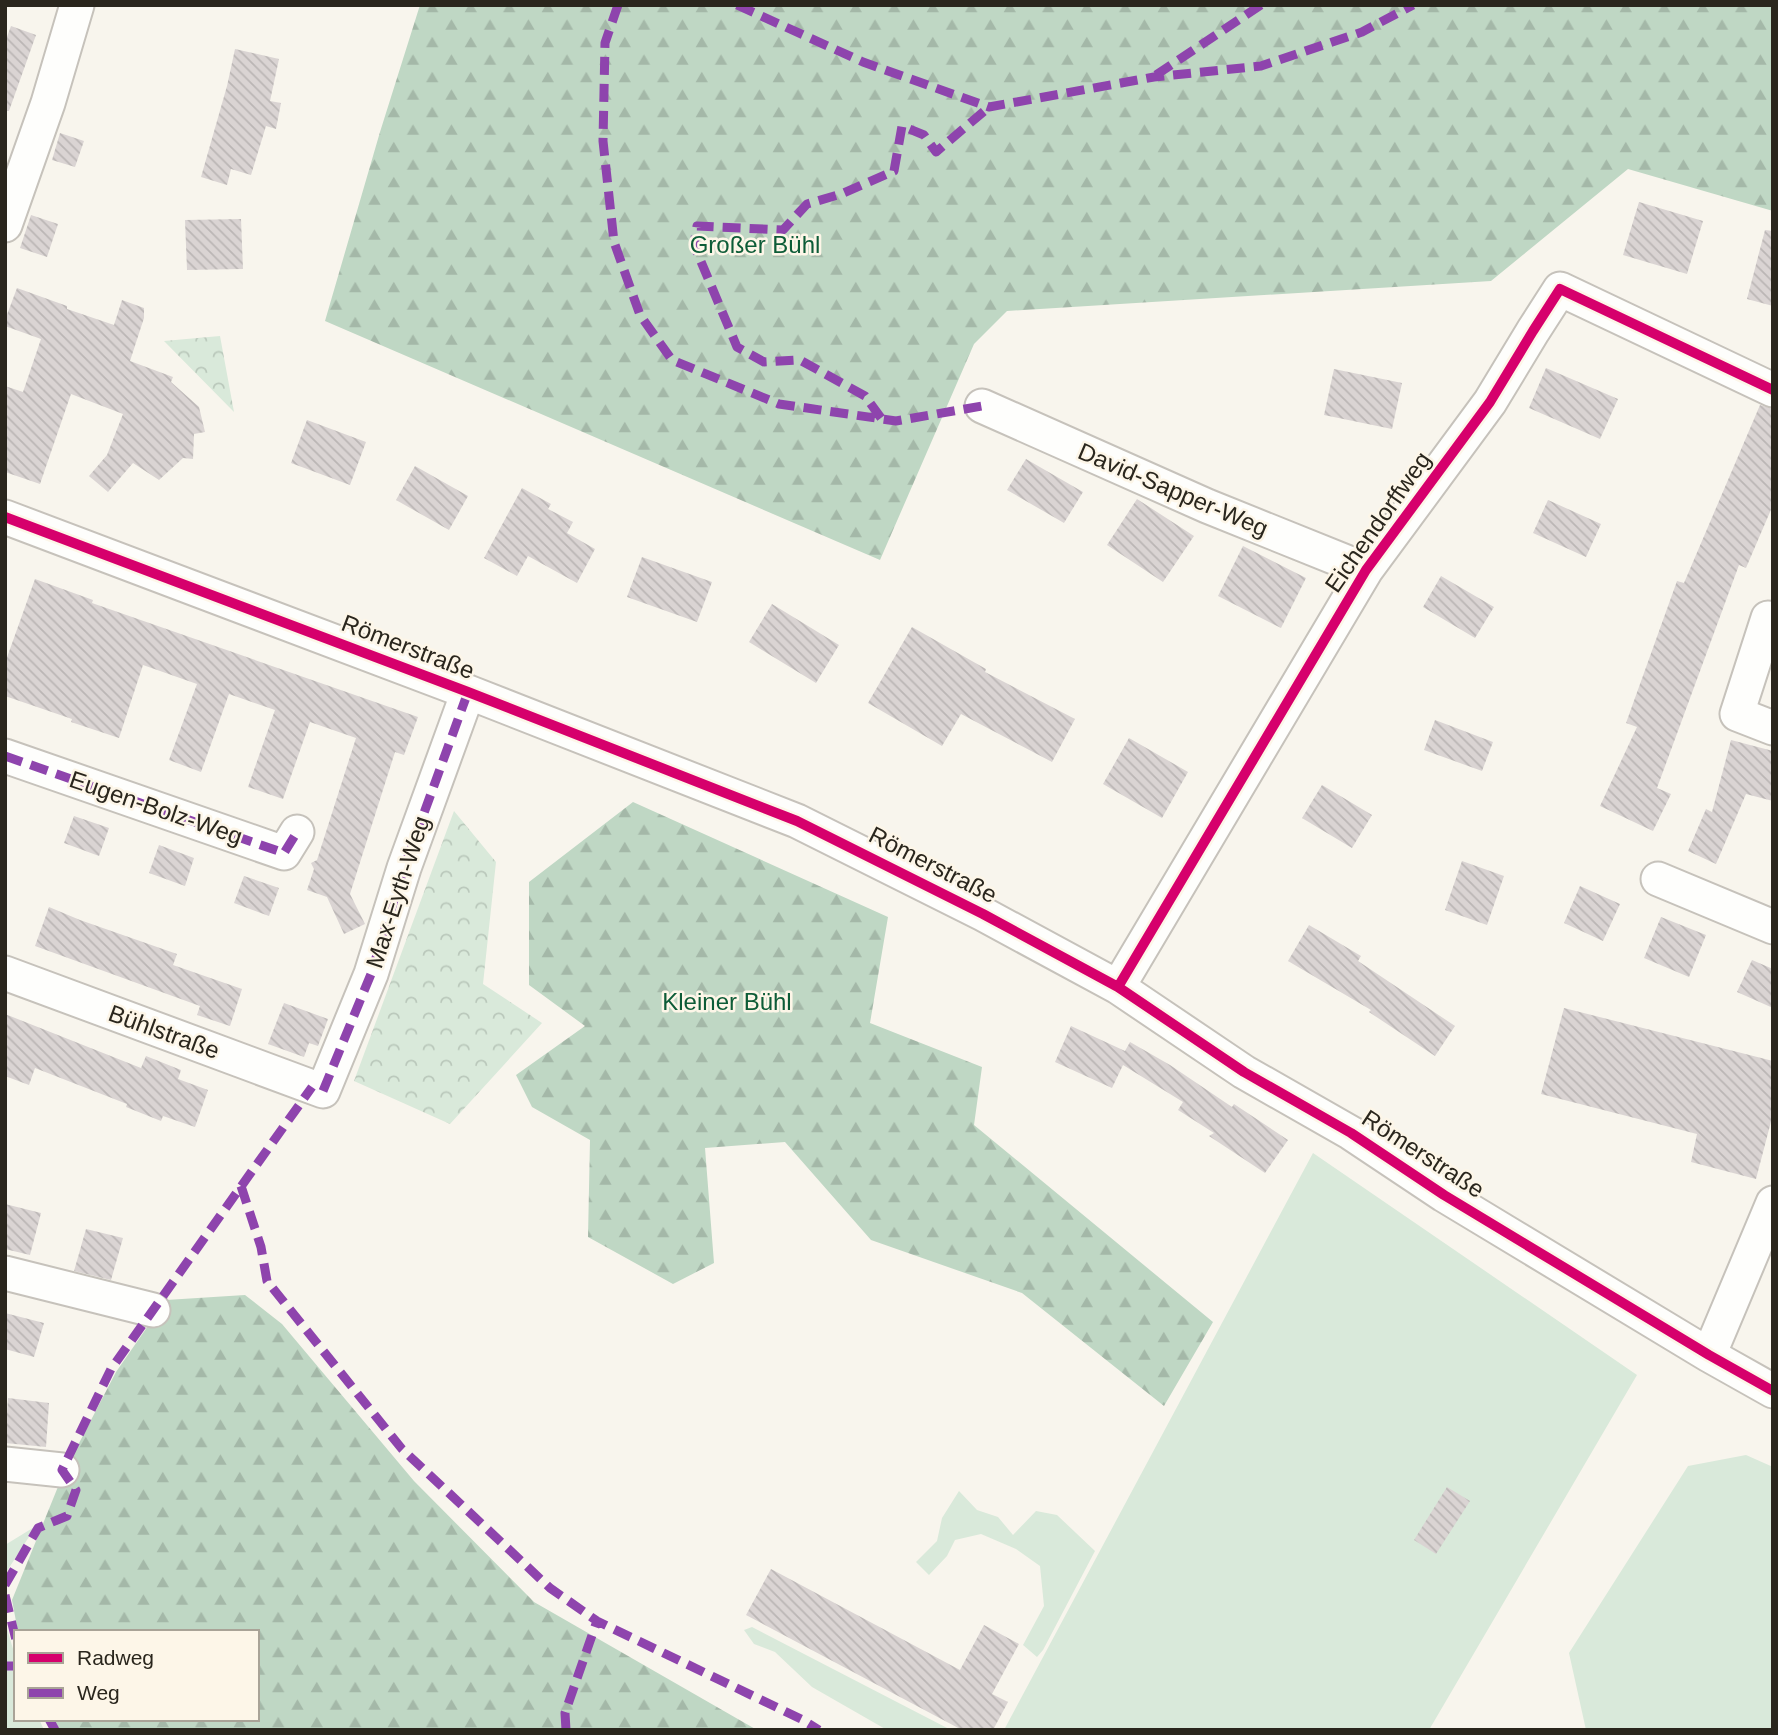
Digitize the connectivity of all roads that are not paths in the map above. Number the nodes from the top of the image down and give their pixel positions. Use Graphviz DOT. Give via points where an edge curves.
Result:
graph roads {
  1 [pos="77,5"];
  2 [pos="5,225"];
  3 [pos="1773,390"];
  4 [pos="982,406"];
  5 [pos="5,517"];
  6 [pos="1366,570"];
  7 [pos="1773,619"];
  8 [pos="468,691"];
  9 [pos="1773,728"];
  10 [pos="5,756"];
  11 [pos="297,832"];
  12 [pos="1658,879"];
  13 [pos="1773,926"];
  14 [pos="5,973"];
  15 [pos="1118,987"];
  16 [pos="323,1091"];
  17 [pos="1773,1203"];
  18 [pos="5,1273"];
  19 [pos="153,1310"];
  20 [pos="1709,1355"];
  21 [pos="1773,1391"];
  22 [pos="5,1464"];
  23 [pos="62,1470"];
  1 -- 2 [label="street"];
  3 -- 6 [label="street, Eichendorffweg" via="1560,289 1490,402"];
  4 -- 6 [label="street, David-Sapper-Weg" via="1207,506"];
  5 -- 8 [label="street, Römerstraße"];
  6 -- 15 [label="street, Eichendorffweg"];
  7 -- 9 [label="street" via="1768,618 1737,714"];
  8 -- 15 [label="street, Römerstraße" via="797,821"];
  8 -- 16 [label="street, Max-Eyth-Weg" via="371,974"];
  10 -- 11 [label="street, Eugen-Bolz-Weg" via="284,853"];
  12 -- 13 [label="street"];
  14 -- 16 [label="street, Bühlstraße"];
  15 -- 20 [label="street, Römerstraße" via="1244,1072 1351,1133 1444,1195"];
  17 -- 20 [label="street"];
  18 -- 19 [label="street"];
  20 -- 21 [label="street, Römerstraße"];
  22 -- 23 [label="street"];
}
